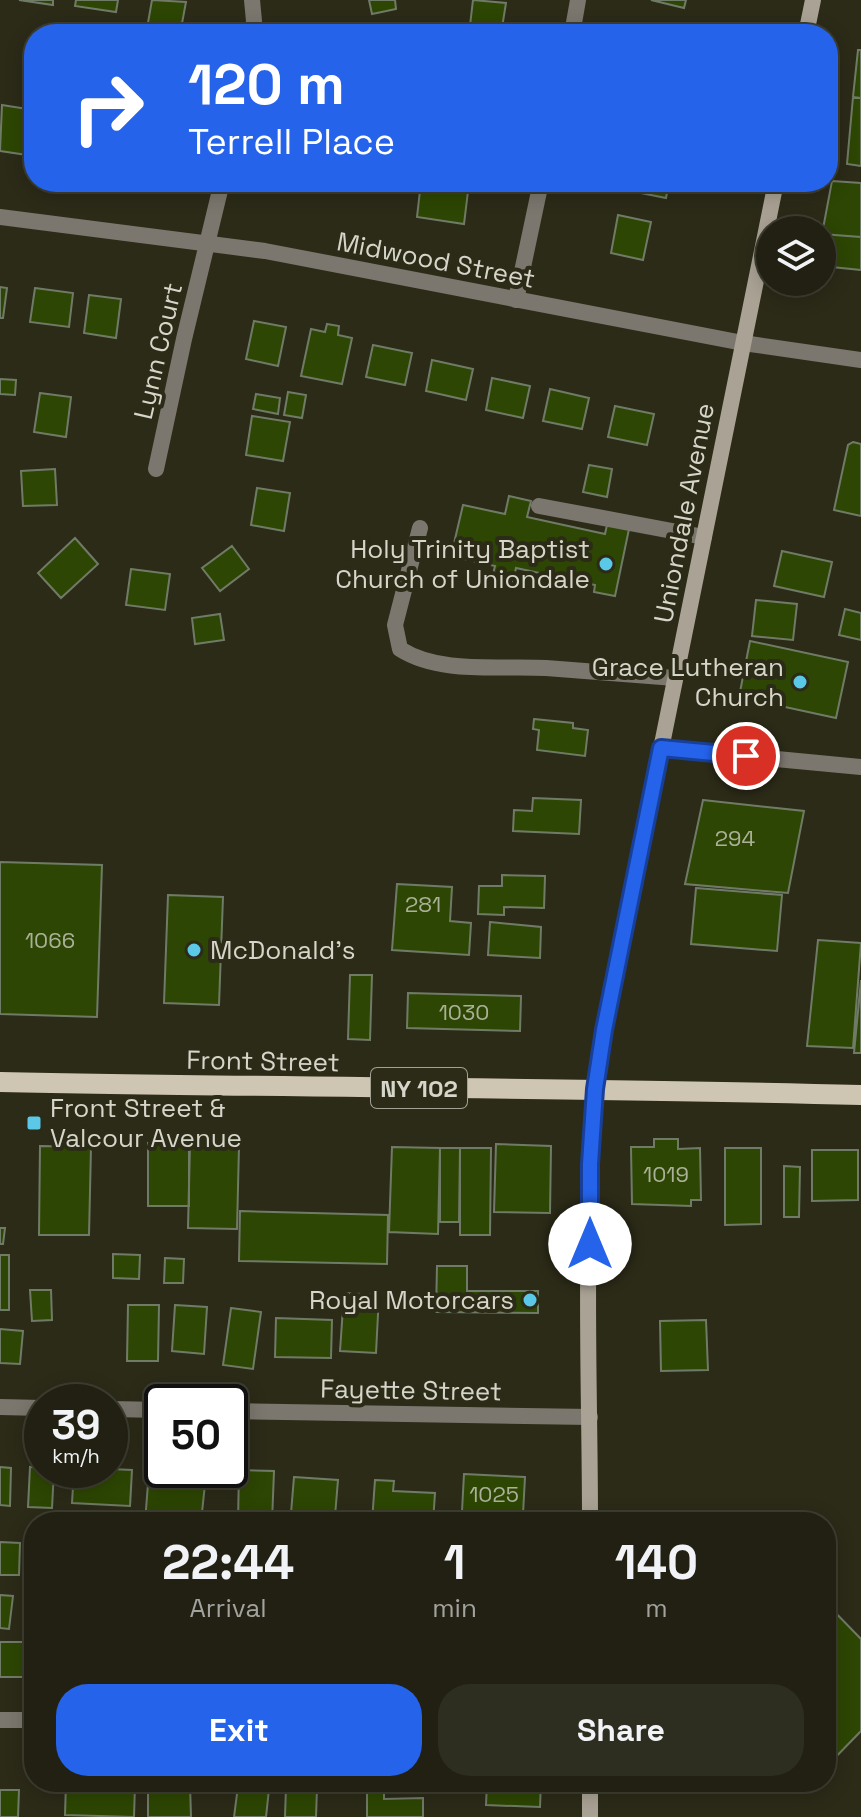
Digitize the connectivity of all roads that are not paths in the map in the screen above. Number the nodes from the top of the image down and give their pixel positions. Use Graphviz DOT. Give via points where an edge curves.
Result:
graph roads {
  1 [pos="252,0"];
  2 [pos="578,0"];
  3 [pos="813,0"];
  4 [pos="254,24"];
  5 [pos="574,24"];
  6 [pos="808,24"];
  7 [pos="220,192"];
  8 [pos="539,192"];
  9 [pos="774,192"];
  10 [pos="0,217"];
  11 [pos="207,245"];
  12 [pos="516,300"];
  13 [pos="743,343"];
  14 [pos="861,360"];
  15 [pos="156,469"];
  16 [pos="539,506"];
  17 [pos="420,528"];
  18 [pos="704,537"];
  19 [pos="675,678"];
  20 [pos="661,748"];
  21 [pos="861,767"];
  22 [pos="0,1082"];
  23 [pos="595,1089"];
  24 [pos="861,1095"];
  25 [pos="0,1407"];
  26 [pos="24,1408"];
  27 [pos="248,1411"];
  28 [pos="590,1417"];
  29 [pos="590,1512"];
  30 [pos="0,1720"];
  31 [pos="24,1720"];
  32 [pos="590,1792"];
  33 [pos="590,1817"];
  1 -- 4 [label="street"];
  2 -- 5 [label="street"];
  3 -- 6 [label="main road"];
  7 -- 11 [label="street, Lynn Court"];
  8 -- 12 [label="street"];
  9 -- 13 [label="main road, Uniondale Avenue"];
  10 -- 11 [label="street, Midwood Street"];
  11 -- 12 [label="street, Midwood Street" via="265,251"];
  11 -- 15 [label="street, Lynn Court"];
  12 -- 13 [label="street, Midwood Street"];
  13 -- 14 [label="street, Midwood Street"];
  13 -- 18 [label="main road, Uniondale Avenue"];
  16 -- 18 [label="street"];
  17 -- 19 [label="street" via="395,625 400,649 408,654 451,665"];
  18 -- 19 [label="main road, Uniondale Avenue"];
  19 -- 20 [label="main road, Uniondale Avenue"];
  20 -- 21 [label="street"];
  20 -- 23 [label="main road, Uniondale Avenue"];
  22 -- 23 [label="main road, Front Street / NY 102"];
  23 -- 24 [label="main road, Front Street / NY 102"];
  23 -- 28 [label="main road, Uniondale Avenue"];
  25 -- 26 [label="street"];
  27 -- 28 [label="street, Fayette Street"];
  28 -- 29 [label="main road, Uniondale Avenue"];
  30 -- 31 [label="street"];
  32 -- 33 [label="main road"];
}
